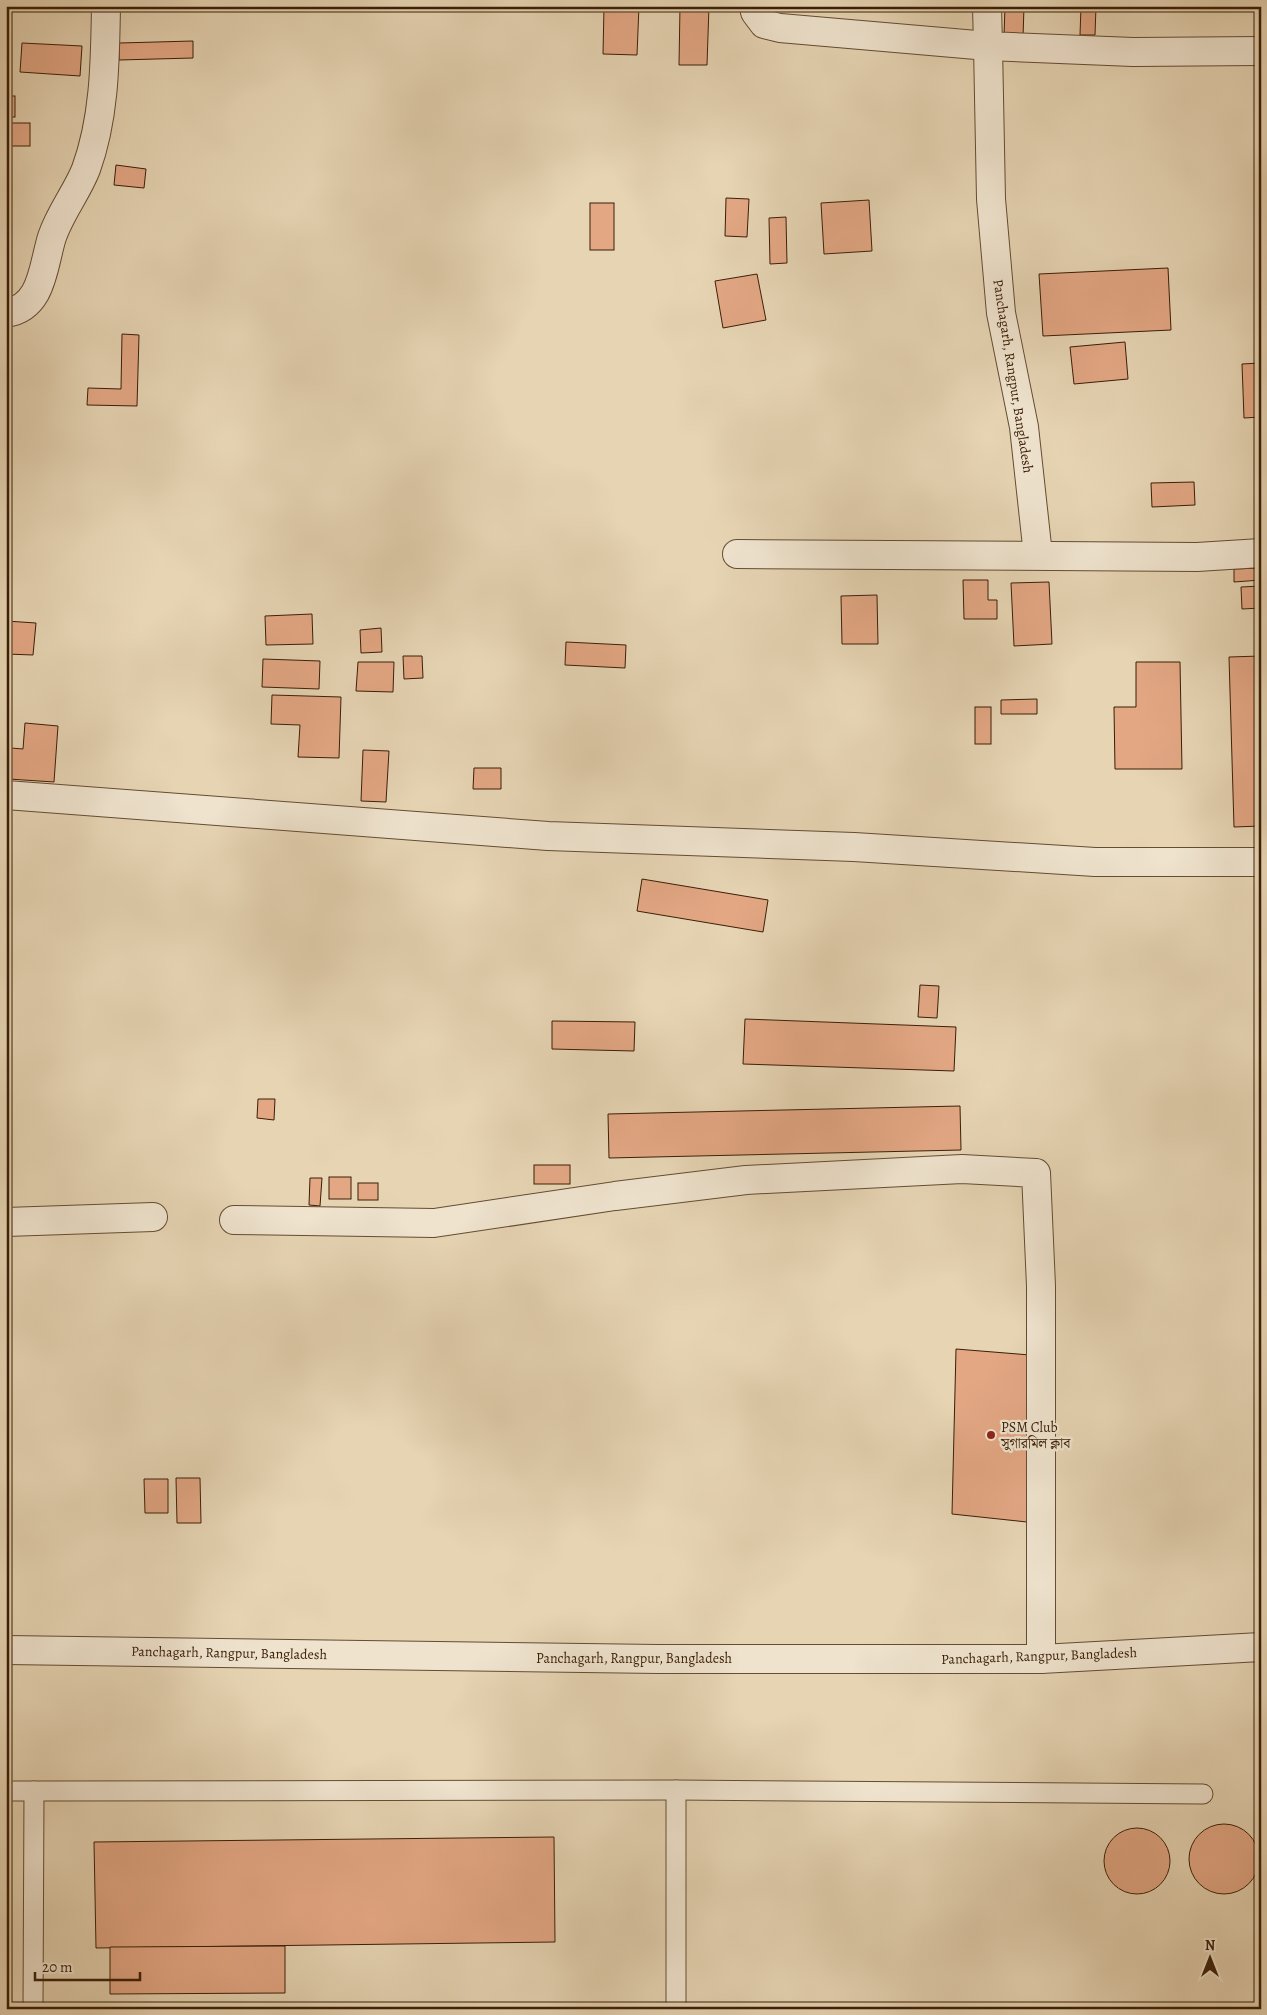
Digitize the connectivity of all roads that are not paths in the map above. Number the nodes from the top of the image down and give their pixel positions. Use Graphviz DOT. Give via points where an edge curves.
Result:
graph roads {
  1 [pos="106,6"];
  2 [pos="754,6"];
  3 [pos="987,6"];
  4 [pos="988,46"];
  5 [pos="1261,51"];
  6 [pos="6,313"];
  7 [pos="1261,553"];
  8 [pos="738,554"];
  9 [pos="1038,555"];
  10 [pos="6,795"];
  11 [pos="1261,862"];
  12 [pos="152,1217"];
  13 [pos="234,1220"];
  14 [pos="6,1222"];
  15 [pos="1261,1647"];
  16 [pos="6,1650"];
  17 [pos="1041,1659"];
  18 [pos="676,1790"];
  19 [pos="6,1791"];
  20 [pos="34,1791"];
  21 [pos="1203,1794"];
  22 [pos="33,2009"];
  23 [pos="676,2009"];
  1 -- 6 [label="street" via="99,120 86,169 52,236 39,289 30,302 15,312"];
  2 -- 4 [label="street" via="764,24 780,28"];
  3 -- 4 [label="street, Panchagarh, Rangpur, Bangladesh"];
  4 -- 5 [label="street" via="1133,52"];
  4 -- 9 [label="street, Panchagarh, Rangpur, Bangladesh" via="991,199 1001,313 1024,427"];
  7 -- 9 [label="street" via="1198,557"];
  8 -- 9 [label="street"];
  10 -- 11 [label="street" via="548,836 854,847 1095,862"];
  12 -- 14 [label="street"];
  13 -- 17 [label="street" via="434,1223 746,1180 962,1169 1036,1173 1041,1286"];
  15 -- 17 [label="street, Panchagarh, Rangpur, Bangladesh"];
  16 -- 17 [label="street, Panchagarh, Rangpur, Bangladesh" via="658,1659"];
  18 -- 20 [label="lane"];
  18 -- 21 [label="lane"];
  18 -- 23 [label="lane"];
  19 -- 20 [label="lane"];
  20 -- 22 [label="lane"];
}
